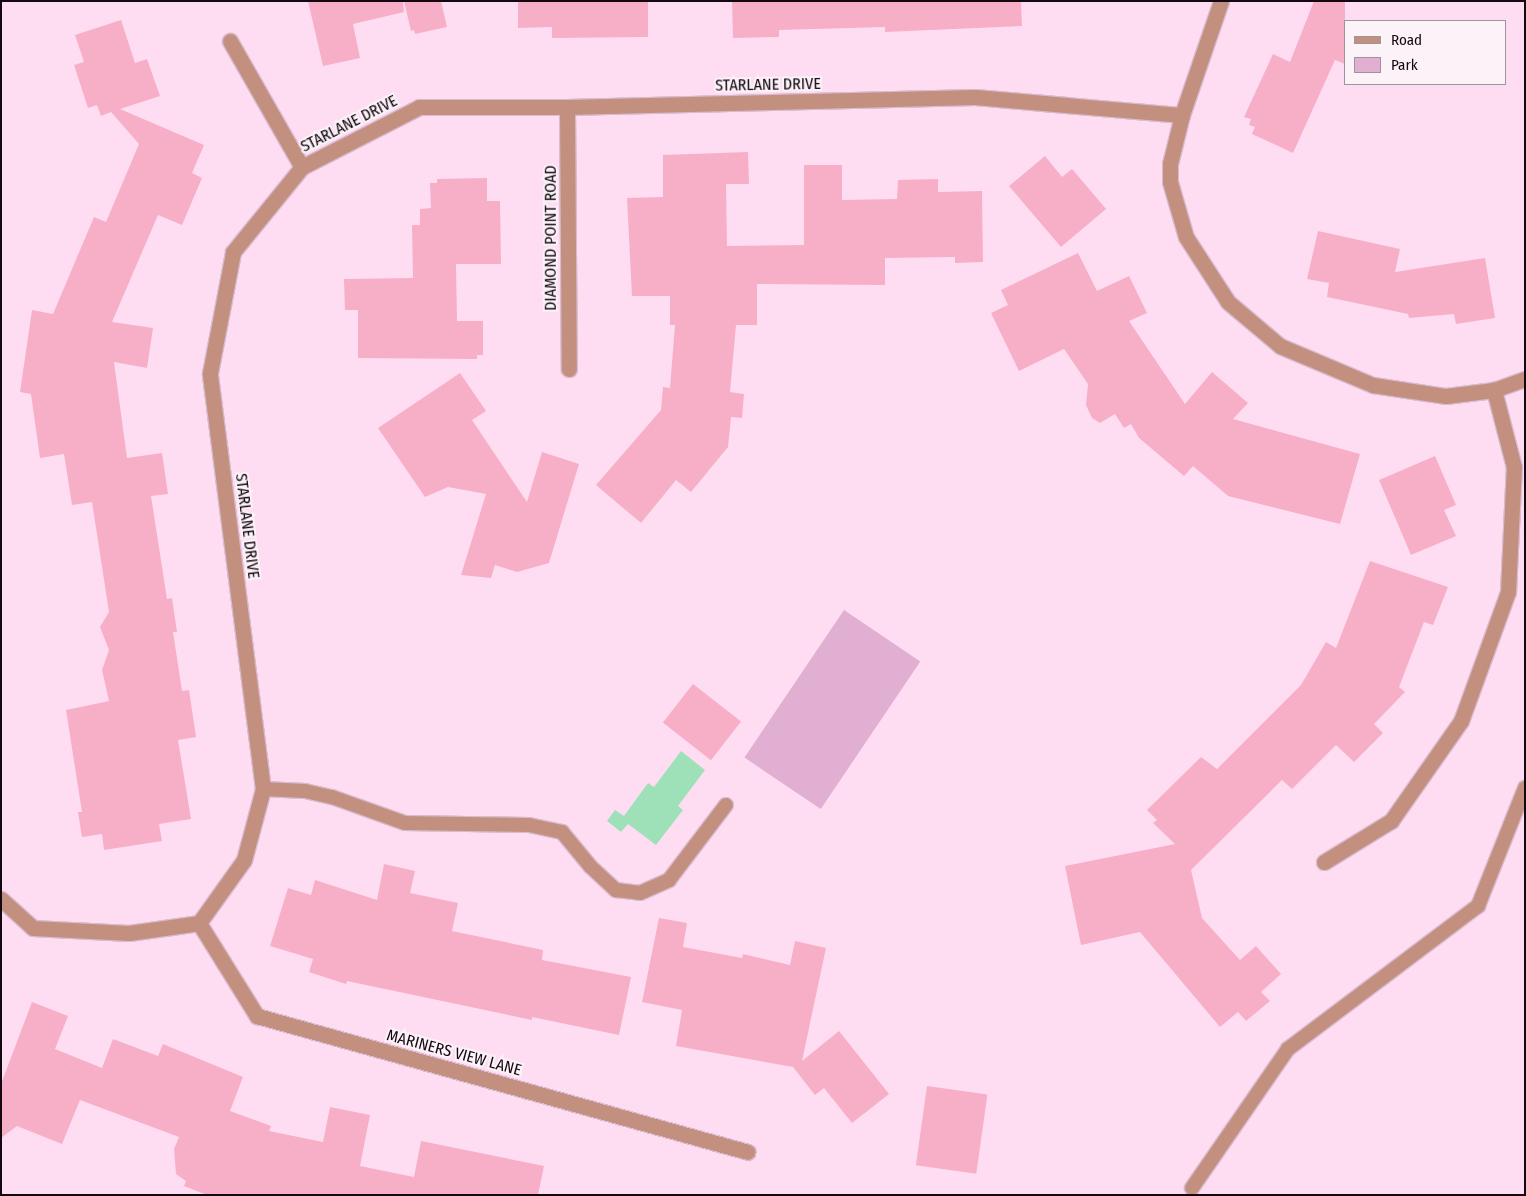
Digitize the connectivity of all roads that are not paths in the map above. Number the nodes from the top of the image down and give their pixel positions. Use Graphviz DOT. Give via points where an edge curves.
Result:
graph roads {
  1 [pos="1221,1"];
  2 [pos="230,41"];
  3 [pos="567,107"];
  4 [pos="1182,115"];
  5 [pos="302,167"];
  6 [pos="569,369"];
  7 [pos="1525,379"];
  8 [pos="1494,390"];
  9 [pos="1525,788"];
  10 [pos="263,789"];
  11 [pos="726,805"];
  12 [pos="1324,862"];
  13 [pos="1,899"];
  14 [pos="200,923"];
  15 [pos="748,1152"];
  16 [pos="1192,1188"];
  1 -- 4 [label="street"];
  2 -- 5 [label="street"];
  3 -- 4 [label="street, STARLANE DRIVE" via="975,97"];
  3 -- 5 [label="street, STARLANE DRIVE" via="419,107"];
  3 -- 6 [label="street, DIAMOND POINT ROAD"];
  4 -- 8 [label="street" via="1170,164 1170,182 1186,237 1228,302 1280,346 1373,385 1446,396"];
  5 -- 10 [label="street, STARLANE DRIVE" via="233,252 210,373"];
  7 -- 8 [label="street"];
  8 -- 12 [label="street" via="1514,468 1508,592 1461,721 1391,821"];
  9 -- 16 [label="lane" via="1478,906 1288,1049"];
  10 -- 11 [label="lane" via="305,791 332,797 405,823 520,824 562,832 590,867 616,890 640,893 670,880"];
  10 -- 14 [label="street, STARLANE DRIVE" via="244,860"];
  13 -- 14 [label="street" via="33,928 130,933"];
  14 -- 15 [label="street, MARINERS VIEW LANE" via="257,1016"];
}
